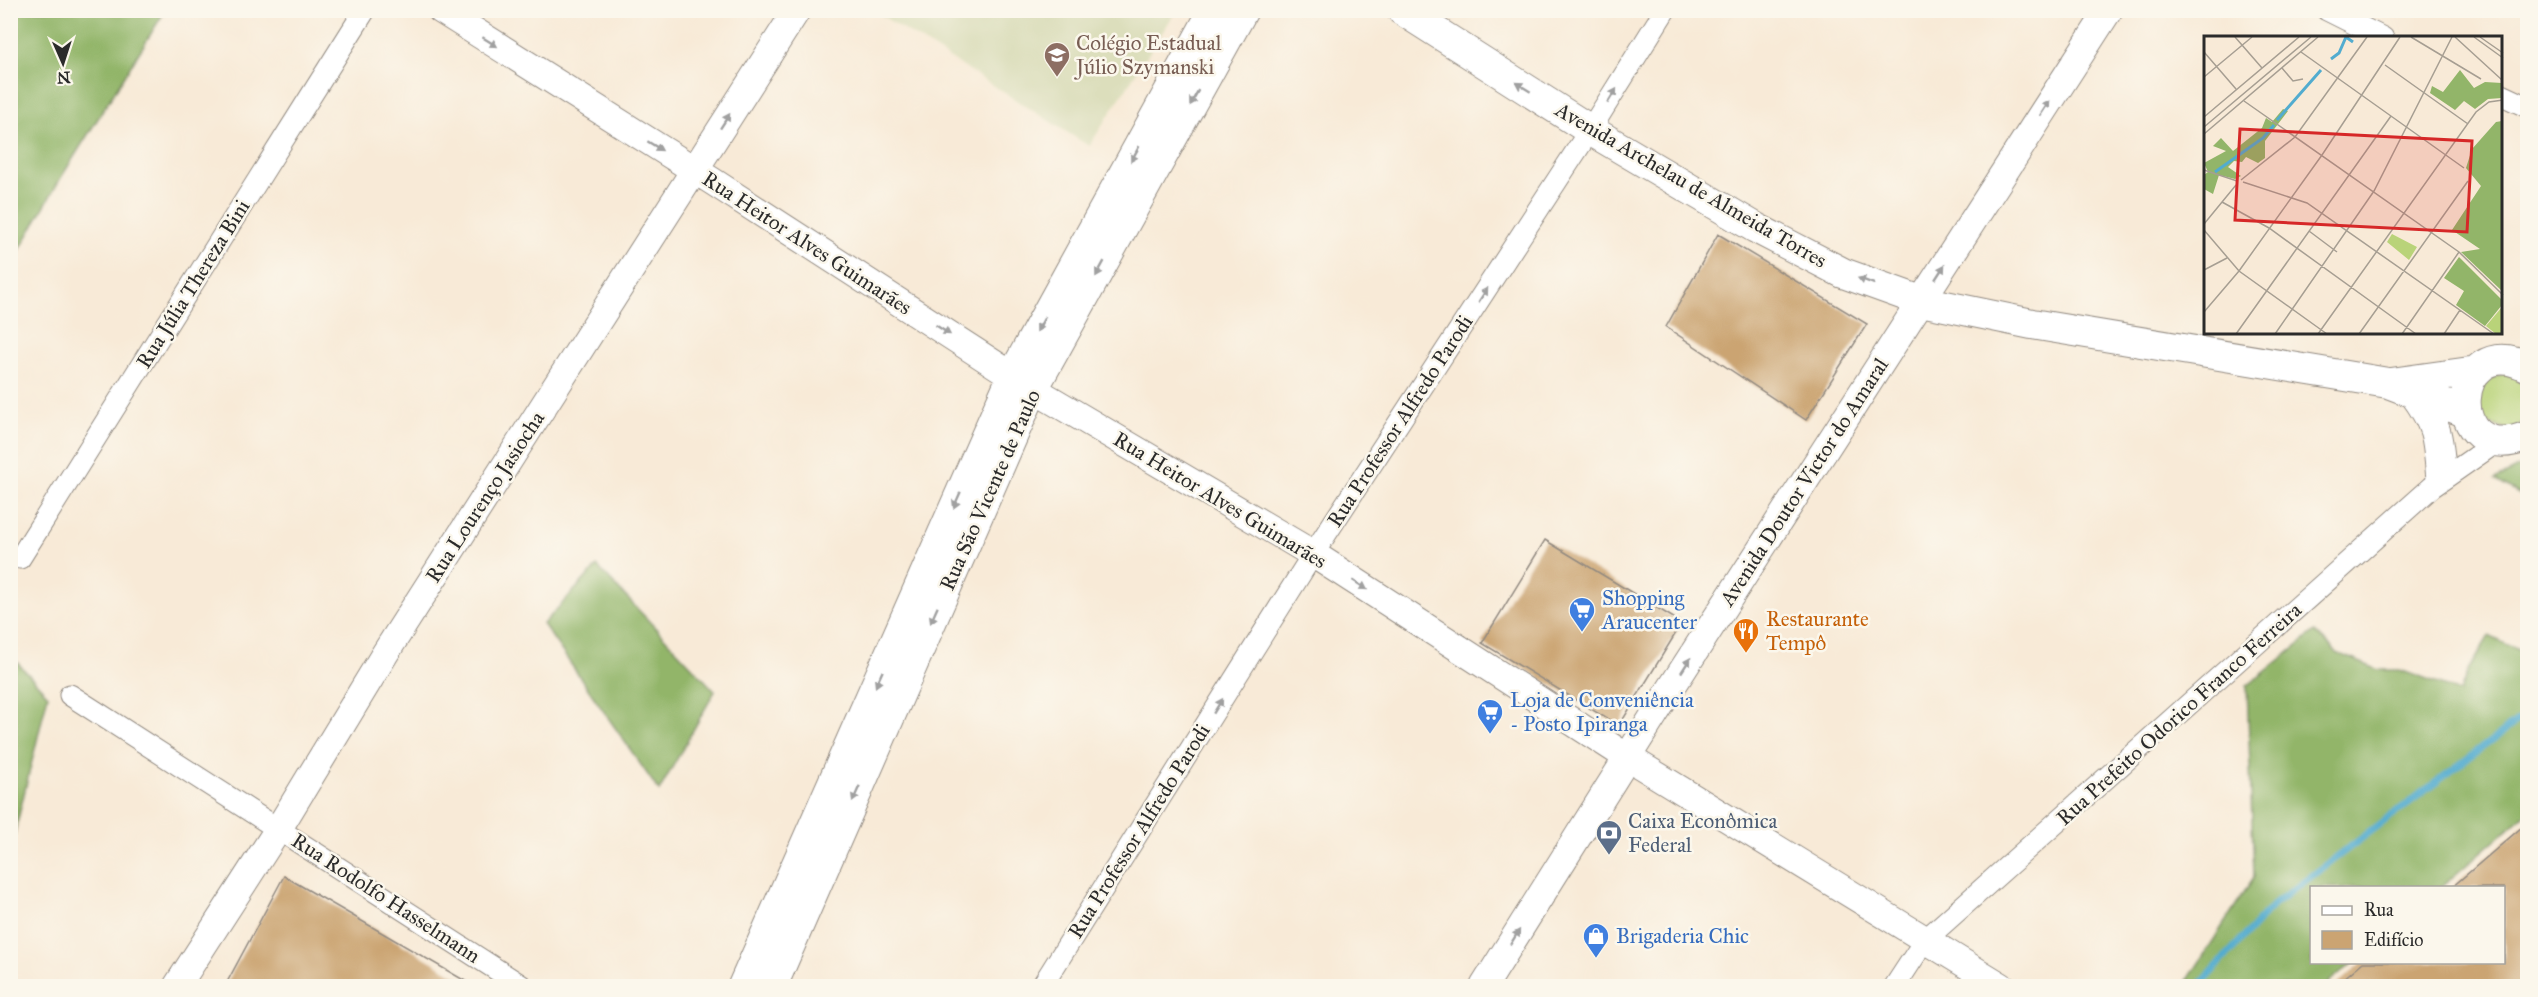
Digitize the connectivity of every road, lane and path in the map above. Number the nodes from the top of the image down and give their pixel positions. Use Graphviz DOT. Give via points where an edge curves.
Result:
graph roads {
  1 [pos="365,10"];
  2 [pos="441,10"];
  3 [pos="797,10"];
  4 [pos="1214,10"];
  5 [pos="1243,10"];
  6 [pos="1402,10"];
  7 [pos="1665,10"];
  8 [pos="2109,10"];
  9 [pos="2327,10"];
  10 [pos="2379,36"];
  11 [pos="2502,95"];
  12 [pos="2528,107"];
  13 [pos="1590,130"];
  14 [pos="693,170"];
  15 [pos="1921,301"];
  16 [pos="2524,362"];
  17 [pos="2477,371"];
  18 [pos="1023,382"];
  19 [pos="2401,388"];
  20 [pos="2480,428"];
  21 [pos="2528,436"];
  22 [pos="2437,480"];
  23 [pos="1313,554"];
  24 [pos="20,558"];
  25 [pos="70,695"];
  26 [pos="1627,757"];
  27 [pos="279,828"];
  28 [pos="1926,940"];
  29 [pos="177,987"];
  30 [pos="522,987"];
  31 [pos="743,987"];
  32 [pos="772,987"];
  33 [pos="1041,987"];
  34 [pos="1484,987"];
  35 [pos="1895,987"];
  36 [pos="2001,987"];
  1 -- 24 [label="street, Rua Júlia Thereza Bini"];
  2 -- 14 [label="street, Rua Heitor Alves Guimarães, one-way"];
  14 -- 3 [label="street, Rua Lourenço Jasiocha, one-way"];
  4 -- 18 [label="main road, Rua São Vicente de Paulo, one-way"];
  5 -- 18 [label="main road, Rua São Vicente de Paulo, one-way"];
  13 -- 6 [label="main road, Avenida Archelau de Almeida Torres, one-way"];
  13 -- 7 [label="street, Rua Professor Alfredo Parodi, one-way"];
  15 -- 8 [label="street, Avenida Doutor Victor do Amaral, one-way"];
  9 -- 10 [label="street"];
  11 -- 12 [label="street"];
  15 -- 13 [label="main road, Avenida Archelau de Almeida Torres, one-way" via="1843,273 1756,228"];
  23 -- 13 [label="street, Rua Professor Alfredo Parodi, one-way"];
  14 -- 18 [label="street, Rua Heitor Alves Guimarães, one-way"];
  14 -- 27 [label="street, Rua Lourenço Jasiocha" via="386,652"];
  15 -- 19 [label="main road, Avenida Archelau de Almeida Torres"];
  26 -- 15 [label="street, Avenida Doutor Victor do Amaral, one-way"];
  16 -- 17 [label="main road, Avenida Archelau de Almeida Torres" via="2504,360"];
  17 -- 19 [label="main road, Avenida Archelau de Almeida Torres"];
  17 -- 20 [label="main road" via="2464,397"];
  18 -- 23 [label="street, Rua Heitor Alves Guimarães"];
  18 -- 31 [label="main road, Rua São Vicente de Paulo, one-way"];
  18 -- 32 [label="main road, Rua São Vicente de Paulo, one-way"];
  19 -- 20 [label="main road, Avenida Archelau de Almeida Torres"];
  19 -- 22 [label="main road" via="2431,416 2438,440"];
  20 -- 21 [label="main road" via="2513,441"];
  20 -- 22 [label="street, Rua Prefeito Odorico Franco Ferreira"];
  22 -- 28 [label="street, Rua Prefeito Odorico Franco Ferreira"];
  23 -- 26 [label="street, Rua Heitor Alves Guimarães, one-way"];
  33 -- 23 [label="street, Rua Professor Alfredo Parodi, one-way"];
  25 -- 27 [label="street, Rua Rodolfo Hasselmann"];
  26 -- 28 [label="street, Rua Heitor Alves Guimarães"];
  34 -- 26 [label="street, Avenida Doutor Victor do Amaral, one-way"];
  27 -- 29 [label="street, Rua Lourenço Jasiocha"];
  27 -- 30 [label="street, Rua Rodolfo Hasselmann"];
  28 -- 35 [label="street, Rua Prefeito Odorico Franco Ferreira"];
  28 -- 36 [label="street, Rua Heitor Alves Guimarães"];
}
